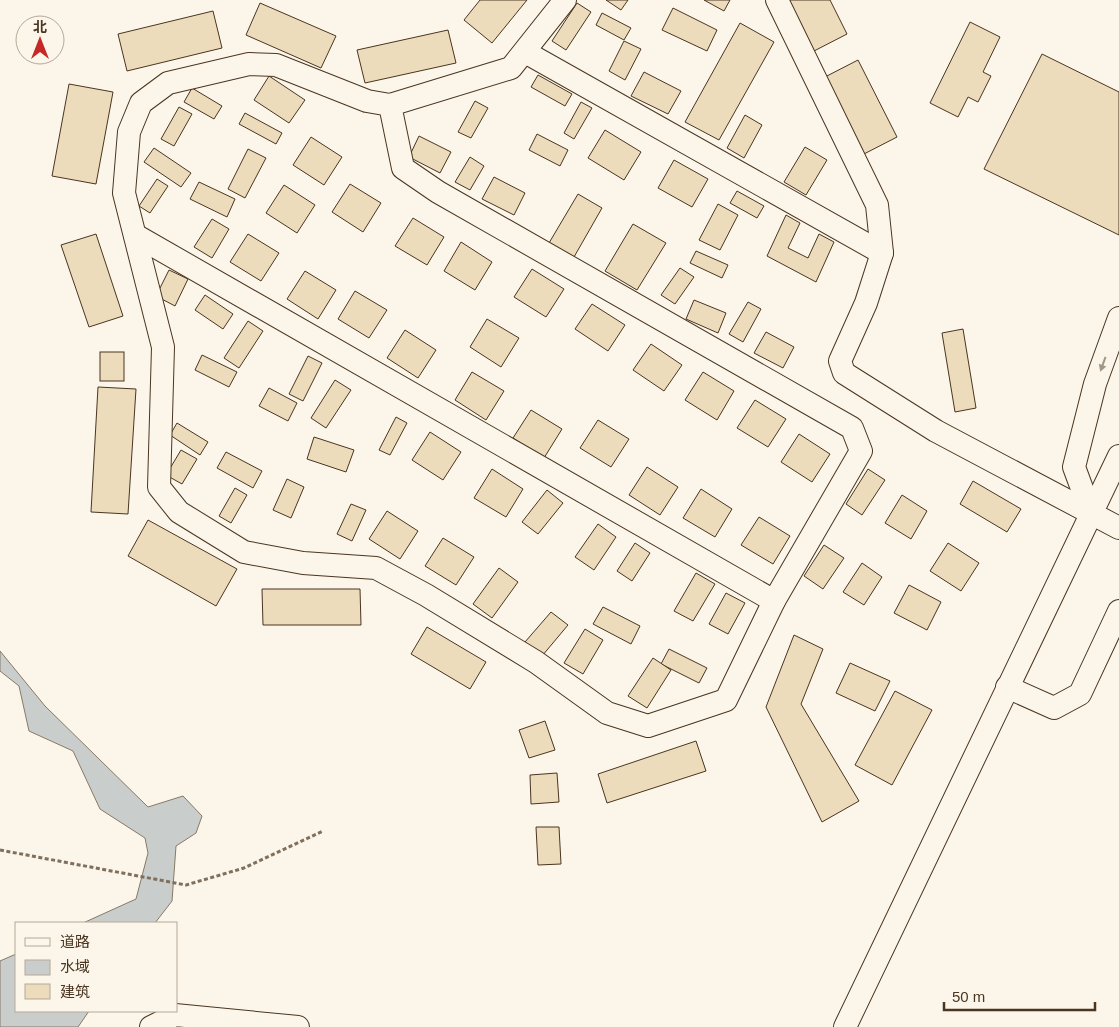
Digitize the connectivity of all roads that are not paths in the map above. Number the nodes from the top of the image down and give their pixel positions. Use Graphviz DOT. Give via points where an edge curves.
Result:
graph roads {
  1 [pos="565,0"];
  2 [pos="777,0"];
  3 [pos="525,52"];
  4 [pos="390,105"];
  5 [pos="135,235"];
  6 [pos="882,253"];
  7 [pos="1119,318"];
  8 [pos="1119,456"];
  9 [pos="1091,512"];
  10 [pos="1119,528"];
  11 [pos="774,601"];
  12 [pos="1119,610"];
  13 [pos="1006,687"];
  14 [pos="151,1027"];
  15 [pos="298,1027"];
  16 [pos="845,1027"];
  1 -- 3 [label="street"];
  2 -- 6 [label="street" via="877,205"];
  3 -- 4 [label="street" via="511,68"];
  3 -- 6 [label="street"];
  4 -- 5 [label="street" via="367,101 276,65 249,64 168,83 141,103 130,132 124,193"];
  4 -- 11 [label="street" via="403,168 438,192 852,428 861,451"];
  5 -- 11 [label="street"];
  5 -- 11 [label="street" via="163,347 160,487 179,512 244,552 303,563 376,568 536,662 606,713 648,726 726,700"];
  6 -- 9 [label="street" via="866,303 840,362 844,374 936,431"];
  7 -- 9 [label="street, one-way" via="1095,384 1074,466"];
  8 -- 9 [label="street"];
  9 -- 10 [label="street"];
  9 -- 13 [label="street"];
  12 -- 13 [label="street" via="1080,694 1054,708"];
  13 -- 16 [label="street"];
  14 -- 15 [label="street" via="175,1015"];
}
